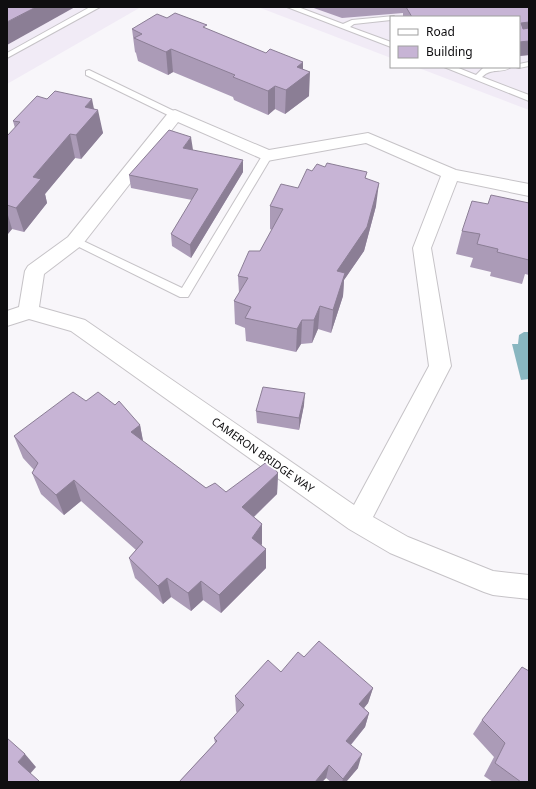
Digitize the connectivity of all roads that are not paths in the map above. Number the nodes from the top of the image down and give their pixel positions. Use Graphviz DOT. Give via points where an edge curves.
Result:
graph roads {
  1 [pos="96,7"];
  2 [pos="291,7"];
  3 [pos="390,18"];
  4 [pos="344,27"];
  5 [pos="390,45"];
  6 [pos="7,56"];
  7 [pos="451,68"];
  8 [pos="496,68"];
  9 [pos="89,73"];
  10 [pos="477,78"];
  11 [pos="529,98"];
  12 [pos="174,115"];
  13 [pos="267,156"];
  14 [pos="450,174"];
  15 [pos="529,190"];
  16 [pos="75,241"];
  17 [pos="28,311"];
  18 [pos="7,319"];
  19 [pos="358,521"];
  20 [pos="529,588"];
  1 -- 6 [label="lane"];
  2 -- 4 [label="lane"];
  3 -- 4 [label="lane" via="352,22"];
  4 -- 5 [label="lane"];
  7 -- 10 [label="lane"];
  8 -- 10 [label="lane" via="486,69"];
  9 -- 12 [label="lane"];
  10 -- 11 [label="lane"];
  12 -- 13 [label="street"];
  12 -- 16 [label="street"];
  13 -- 14 [label="street" via="368,138"];
  13 -- 16 [label="lane" via="184,294"];
  14 -- 15 [label="street"];
  14 -- 19 [label="street" via="422,248 440,366"];
  16 -- 17 [label="street" via="35,271"];
  17 -- 18 [label="street"];
  17 -- 19 [label="street, CAMERON BRIDGE WAY" via="78,325"];
  19 -- 20 [label="street, CAMERON BRIDGE WAY" via="399,545 493,583"];
}
